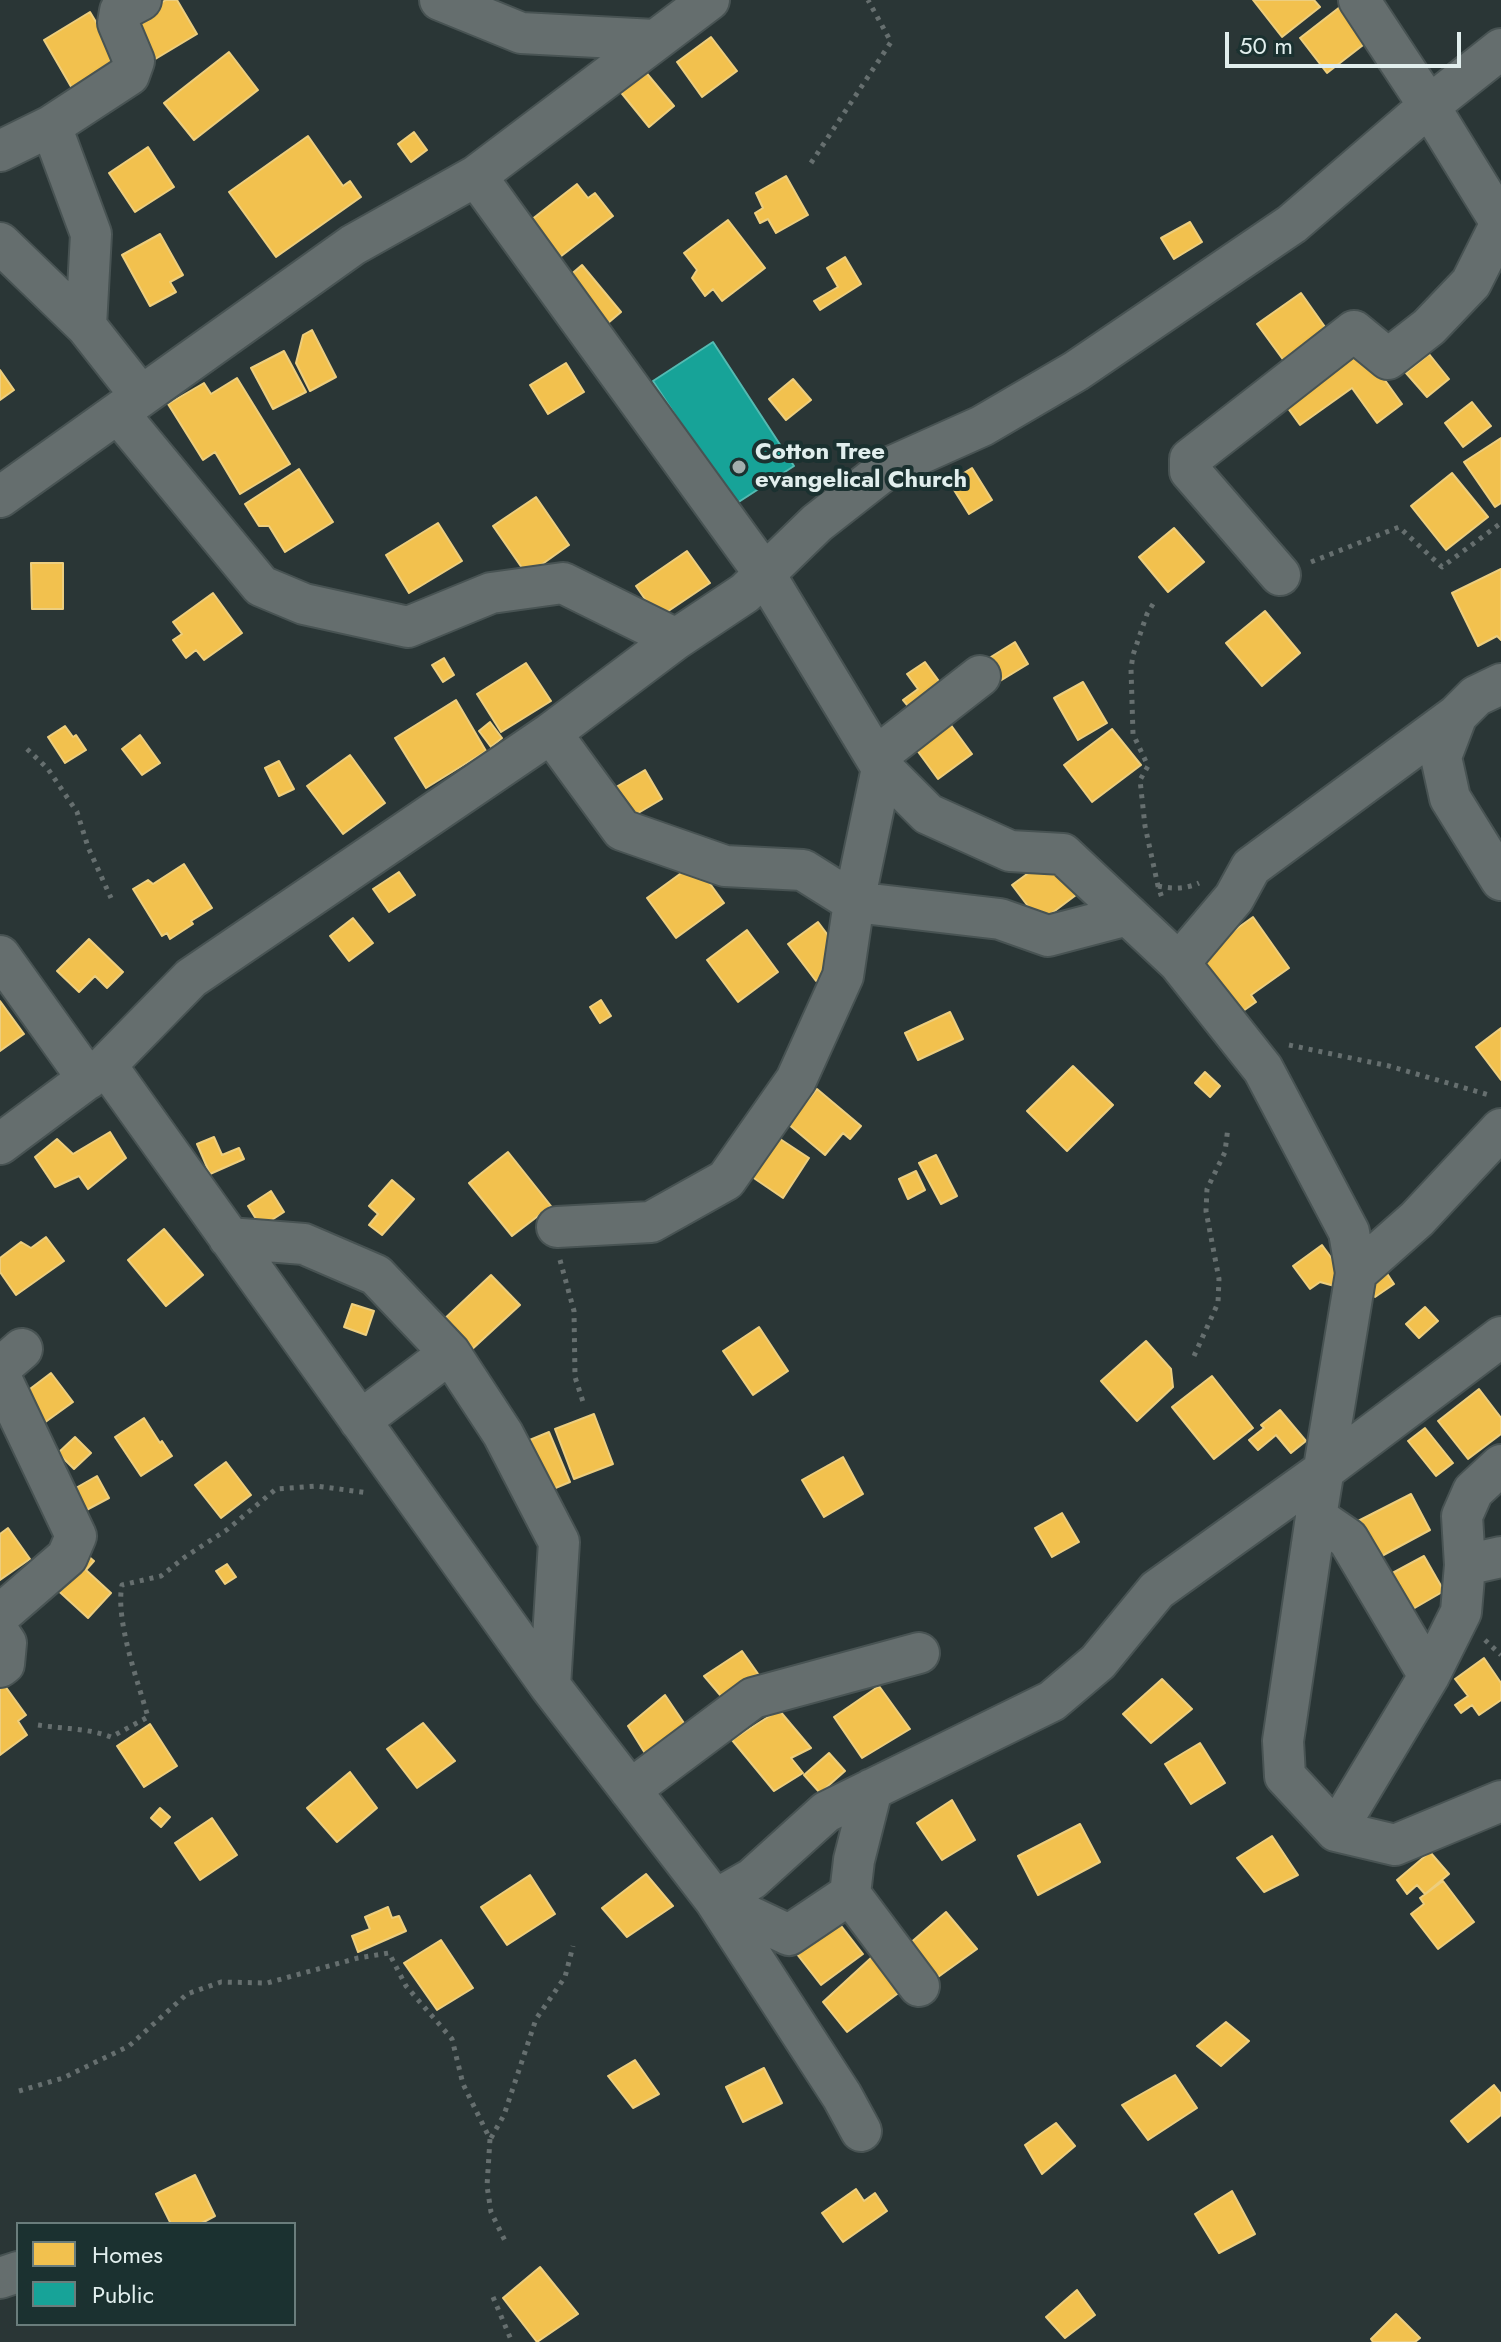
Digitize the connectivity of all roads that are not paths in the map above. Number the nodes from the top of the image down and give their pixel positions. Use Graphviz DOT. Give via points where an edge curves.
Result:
graph roads {
  1 [pos="141,0"];
  2 [pos="440,0"];
  3 [pos="709,0"];
  4 [pos="1359,0"];
  5 [pos="655,40"];
  6 [pos="1501,49"];
  7 [pos="1429,106"];
  8 [pos="51,126"];
  9 [pos="0,151"];
  10 [pos="476,176"];
  11 [pos="1501,223"];
  12 [pos="0,243"];
  13 [pos="86,326"];
  14 [pos="130,404"];
  15 [pos="0,497"];
  16 [pos="764,573"];
  17 [pos="1280,575"];
  18 [pos="676,639"];
  19 [pos="980,676"];
  20 [pos="1501,684"];
  21 [pos="1457,715"];
  22 [pos="551,733"];
  23 [pos="879,763"];
  24 [pos="1501,880"];
  25 [pos="854,902"];
  26 [pos="1117,905"];
  27 [pos="0,956"];
  28 [pos="1183,958"];
  29 [pos="97,1072"];
  30 [pos="1495,1112"];
  31 [pos="0,1144"];
  32 [pos="557,1227"];
  33 [pos="229,1238"];
  34 [pos="1356,1273"];
  35 [pos="1501,1337"];
  36 [pos="450,1353"];
  37 [pos="7,1364"];
  38 [pos="360,1421"];
  39 [pos="1501,1465"];
  40 [pos="1323,1471"];
  41 [pos="1316,1517"];
  42 [pos="1483,1561"];
  43 [pos="0,1615"];
  44 [pos="0,1634"];
  45 [pos="919,1653"];
  46 [pos="0,1667"];
  47 [pos="1429,1676"];
  48 [pos="550,1686"];
  49 [pos="872,1789"];
  50 [pos="630,1790"];
  51 [pos="1501,1801"];
  52 [pos="1336,1831"];
  53 [pos="850,1894"];
  54 [pos="715,1900"];
  55 [pos="919,1986"];
  56 [pos="861,2131"];
  1 -- 8 [label="street" via="120,11 118,23 134,61 129,75"];
  2 -- 5 [label="street" via="521,33"];
  3 -- 5 [label="street"];
  4 -- 7 [label="street"];
  5 -- 10 [label="street"];
  6 -- 7 [label="street"];
  7 -- 11 [label="street"];
  7 -- 16 [label="street" via="1292,224 1076,371 982,426 886,469"];
  8 -- 9 [label="street"];
  8 -- 13 [label="street" via="91,234"];
  10 -- 14 [label="street" via="353,245"];
  10 -- 16 [label="street"];
  11 -- 17 [label="street" via="1471,283 1429,327 1388,359 1354,331 1190,459 1190,471"];
  12 -- 13 [label="street"];
  13 -- 14 [label="street"];
  14 -- 15 [label="street"];
  14 -- 18 [label="street" via="261,586 304,604 408,627 491,593 563,583"];
  16 -- 18 [label="street" via="745,593"];
  16 -- 23 [label="street"];
  18 -- 22 [label="street"];
  19 -- 23 [label="street"];
  20 -- 21 [label="street" via="1476,696"];
  21 -- 24 [label="street" via="1441,757 1450,798"];
  21 -- 28 [label="street" via="1251,867 1234,898"];
  22 -- 25 [label="street" via="622,830 725,866 803,870"];
  22 -- 29 [label="street" via="191,978"];
  23 -- 25 [label="street"];
  23 -- 26 [label="street" via="928,814 1010,851 1063,854"];
  25 -- 26 [label="street" via="1000,919 1048,936"];
  25 -- 32 [label="street" via="843,976 802,1067 726,1180 651,1222"];
  26 -- 28 [label="street"];
  27 -- 29 [label="street"];
  28 -- 34 [label="street" via="1263,1069 1349,1232"];
  29 -- 31 [label="street"];
  29 -- 33 [label="street"];
  30 -- 34 [label="street" via="1417,1219"];
  33 -- 36 [label="street" via="304,1244 376,1275"];
  33 -- 38 [label="street"];
  34 -- 40 [label="street"];
  35 -- 40 [label="street"];
  36 -- 38 [label="street"];
  36 -- 48 [label="street" via="503,1434 559,1542"];
  37 -- 43 [label="street" via="76,1536 67,1557"];
  38 -- 48 [label="street"];
  39 -- 42 [label="street" via="1473,1491 1462,1516"];
  40 -- 41 [label="street"];
  40 -- 49 [label="street" via="1157,1590 1098,1662 1052,1701"];
  41 -- 47 [label="street" via="1348,1539"];
  41 -- 52 [label="street" via="1283,1741 1285,1776"];
  42 -- 47 [label="street"];
  44 -- 46 [label="street" via="6,1643"];
  45 -- 50 [label="street" via="753,1698"];
  47 -- 52 [label="street"];
  48 -- 50 [label="street"];
  49 -- 53 [label="street"];
  49 -- 54 [label="street" via="826,1812 752,1879"];
  50 -- 54 [label="street"];
  51 -- 52 [label="street" via="1395,1845"];
  53 -- 54 [label="street" via="789,1935"];
  53 -- 55 [label="street"];
  54 -- 56 [label="street"];
}
